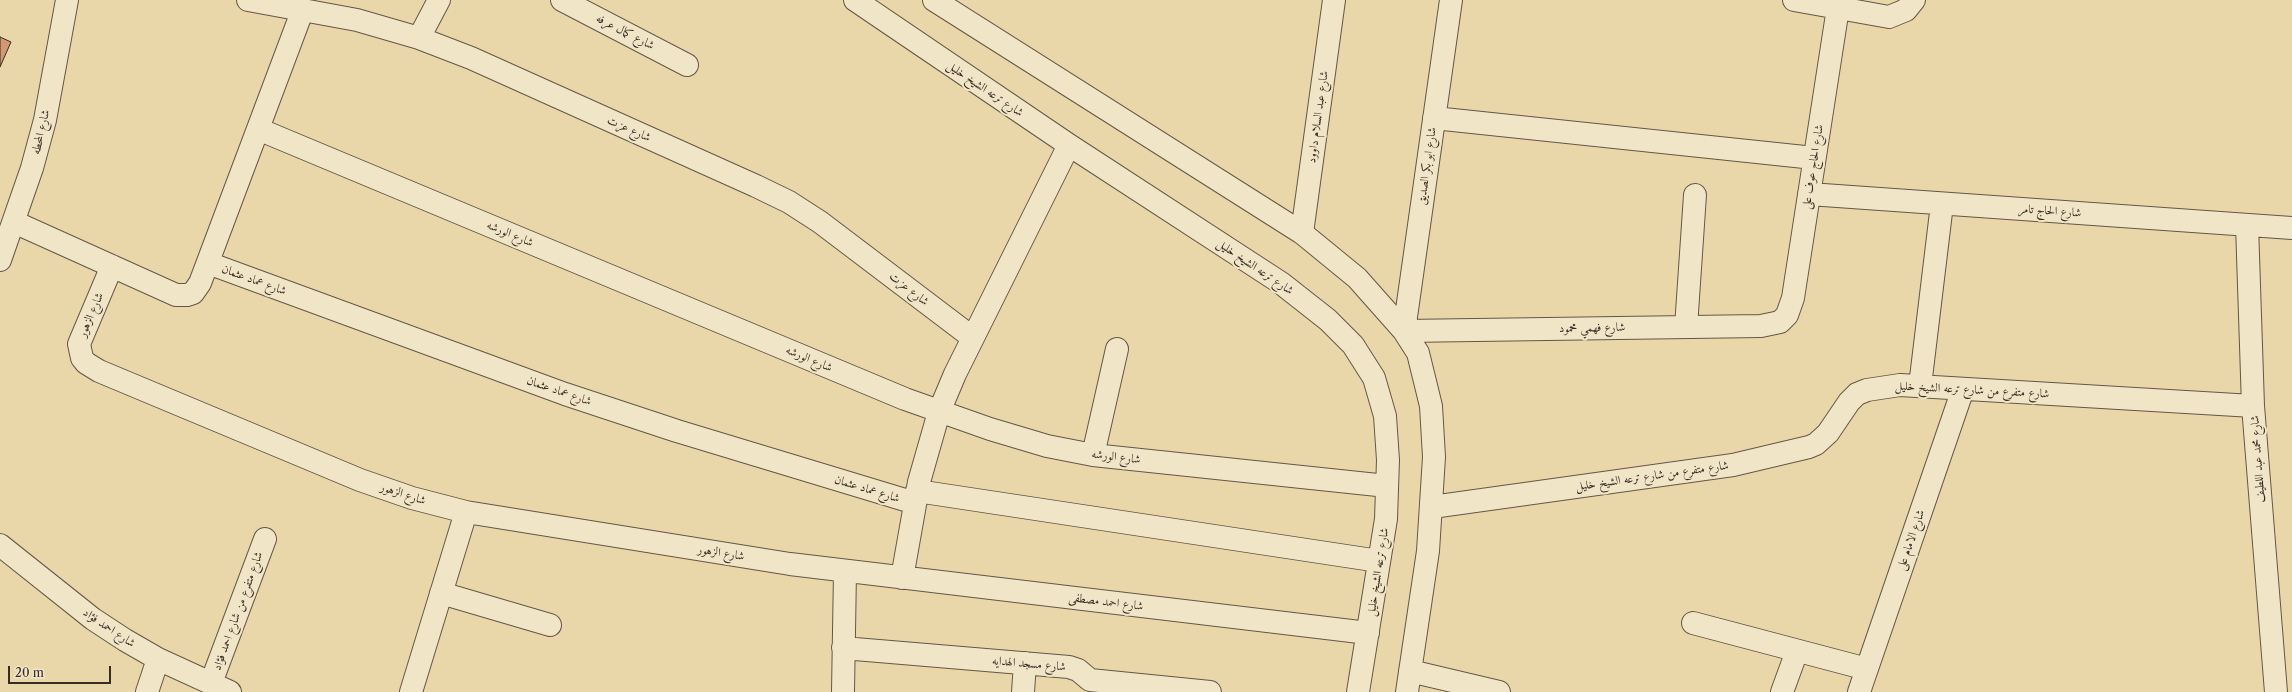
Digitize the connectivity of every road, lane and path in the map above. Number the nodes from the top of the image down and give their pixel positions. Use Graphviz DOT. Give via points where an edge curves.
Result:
graph roads {
  1 [pos="67,0"];
  2 [pos="248,0"];
  3 [pos="439,0"];
  4 [pos="562,0"];
  5 [pos="854,0"];
  6 [pos="1334,0"];
  7 [pos="1451,0"];
  8 [pos="1794,0"];
  9 [pos="1914,0"];
  10 [pos="946,4"];
  11 [pos="1838,8"];
  12 [pos="303,9"];
  13 [pos="419,38"];
  14 [pos="687,65"];
  15 [pos="1434,118"];
  16 [pos="258,129"];
  17 [pos="1069,145"];
  18 [pos="1814,158"];
  19 [pos="1809,194"];
  20 [pos="1695,195"];
  21 [pos="1942,204"];
  22 [pos="14,222"];
  23 [pos="2247,225"];
  24 [pos="2292,228"];
  25 [pos="1302,233"];
  26 [pos="0,260"];
  27 [pos="208,263"];
  28 [pos="112,266"];
  29 [pos="1780,322"];
  30 [pos="1686,327"];
  31 [pos="1404,331"];
  32 [pos="973,338"];
  33 [pos="1117,349"];
  34 [pos="1920,386"];
  35 [pos="1963,388"];
  36 [pos="2253,406"];
  37 [pos="939,412"];
  38 [pos="1094,455"];
  39 [pos="1387,486"];
  40 [pos="916,497"];
  41 [pos="1432,507"];
  42 [pos="466,512"];
  43 [pos="264,539"];
  44 [pos="0,545"];
  45 [pos="1380,561"];
  46 [pos="845,571"];
  47 [pos="902,578"];
  48 [pos="441,593"];
  49 [pos="1693,623"];
  50 [pos="550,625"];
  51 [pos="1368,633"];
  52 [pos="844,648"];
  53 [pos="1797,651"];
  54 [pos="158,659"];
  55 [pos="1025,663"];
  56 [pos="1867,669"];
  57 [pos="1409,682"];
  58 [pos="221,688"];
  59 [pos="146,692"];
  60 [pos="411,692"];
  61 [pos="843,692"];
  62 [pos="1023,692"];
  63 [pos="1210,692"];
  64 [pos="1358,692"];
  65 [pos="1499,692"];
  66 [pos="1782,692"];
  67 [pos="1859,692"];
  68 [pos="2276,692"];
  1 -- 22 [label="street, شارع المحطه" via="45,120"];
  2 -- 12 [label="street, شارع عزت"];
  3 -- 13 [label="street"];
  4 -- 14 [label="street, شارع كمال عرفه"];
  5 -- 17 [label="street, شارع ترعه الشيخ خليل"];
  6 -- 25 [label="street, شارع عبد السلام داوود"];
  7 -- 15 [label="street, شارع ابو بكر الصديق"];
  8 -- 11 [label="street"];
  9 -- 11 [label="street" via="1906,10 1889,17"];
  10 -- 25 [label="street"];
  11 -- 18 [label="street, شارع الحاج عوف على"];
  12 -- 13 [label="street, شارع عزت" via="357,20"];
  12 -- 16 [label="street"];
  13 -- 32 [label="street, شارع عزت" via="471,58 789,202 844,240"];
  15 -- 18 [label="street"];
  15 -- 31 [label="street, شارع ابو بكر الصديق"];
  16 -- 27 [label="street"];
  16 -- 37 [label="street, شارع الورشه"];
  17 -- 32 [label="street"];
  17 -- 39 [label="street, شارع ترعه الشيخ خليل" via="1281,283 1328,320 1353,345 1374,378 1385,416"];
  18 -- 19 [label="street, شارع الحاج عوف على"];
  19 -- 21 [label="street, شارع الحاج تامر"];
  19 -- 29 [label="street, شارع الحاج عوف على" via="1791,307"];
  20 -- 30 [label="street"];
  21 -- 23 [label="street, شارع الحاج تامر"];
  21 -- 34 [label="street"];
  22 -- 26 [label="street, شارع المحطه"];
  22 -- 28 [label="street"];
  23 -- 24 [label="street, شارع الحاج تامر"];
  23 -- 36 [label="street, شارع محمد عبد اللطيف"];
  25 -- 31 [label="street" via="1357,278"];
  27 -- 28 [label="street" via="197,289 182,296"];
  27 -- 40 [label="street, شارع عماد عثمان" via="565,394 676,431"];
  28 -- 42 [label="street, شارع الزهور" via="79,344 82,358 91,368 360,480 412,498"];
  29 -- 30 [label="street, شارع فهمي محمود" via="1761,326"];
  30 -- 31 [label="street, شارع فهمي محمود"];
  31 -- 41 [label="street" via="1418,353 1431,406 1434,457"];
  32 -- 37 [label="street"];
  33 -- 38 [label="street"];
  34 -- 35 [label="street, شارع متفرع من شارع ترعه الشيخ خليل"];
  34 -- 41 [label="street, شارع متفرع من شارع ترعه الشيخ خليل" via="1900,385 1857,394 1822,439 1794,450 1733,465"];
  35 -- 36 [label="street, شارع متفرع من شارع ترعه الشيخ خليل"];
  35 -- 56 [label="street, شارع الامام على"];
  36 -- 68 [label="street, شارع محمد عبد اللطيف"];
  37 -- 38 [label="street, شارع الورشه" via="1046,446"];
  37 -- 40 [label="street"];
  38 -- 39 [label="street, شارع الورشه"];
  39 -- 45 [label="street, شارع ترعه الشيخ خليل" via="1386,519"];
  40 -- 45 [label="street, شارع عماد عثمان"];
  40 -- 47 [label="street"];
  41 -- 57 [label="street"];
  42 -- 46 [label="street, شارع الزهور"];
  42 -- 48 [label="street"];
  43 -- 58 [label="street, شارع متفرع من شارع احمد فؤاد"];
  44 -- 54 [label="street, شارع احمد فؤاد" via="93,619"];
  45 -- 51 [label="street, شارع ترعه الشيخ خليل"];
  46 -- 47 [label="street, شارع احمد مصطفى"];
  46 -- 52 [label="street"];
  47 -- 51 [label="street, شارع احمد مصطفى"];
  48 -- 50 [label="street"];
  48 -- 60 [label="street"];
  49 -- 53 [label="street"];
  51 -- 64 [label="street, شارع ترعه الشيخ خليل"];
  52 -- 55 [label="street, شارع مسجد الهدايه"];
  52 -- 61 [label="street"];
  53 -- 56 [label="street"];
  53 -- 66 [label="street"];
  54 -- 58 [label="street, شارع احمد فؤاد"];
  54 -- 59 [label="street"];
  55 -- 62 [label="street"];
  55 -- 63 [label="street, شارع مسجد الهدايه" via="1074,668 1090,680"];
  56 -- 67 [label="street, شارع الامام على"];
  57 -- 65 [label="street"];
}
